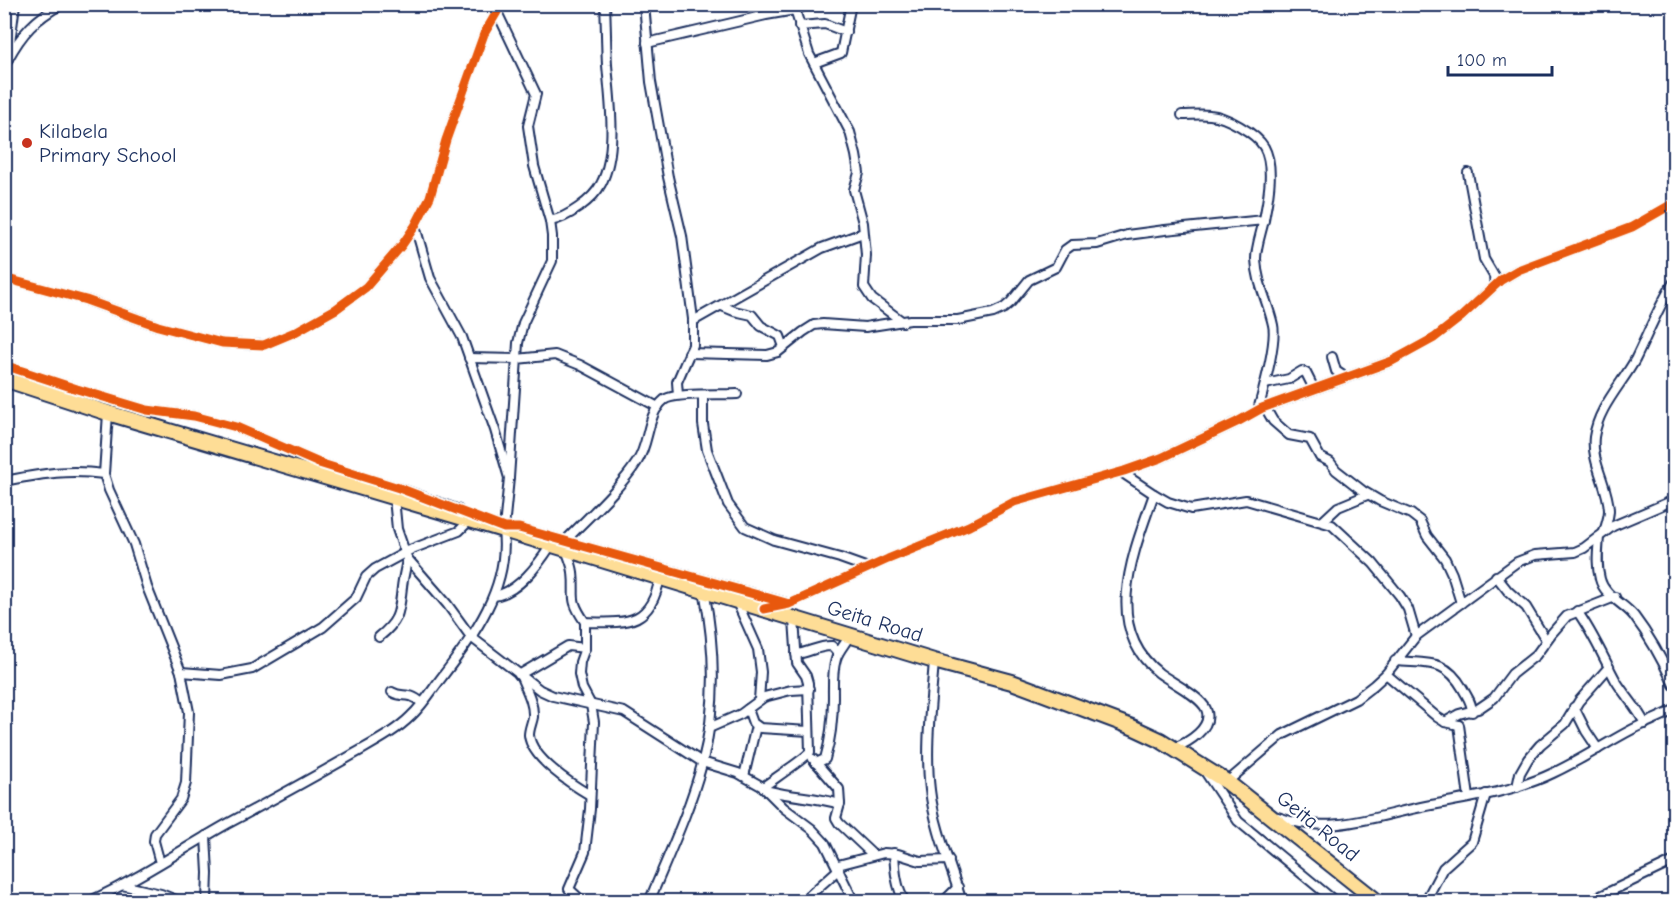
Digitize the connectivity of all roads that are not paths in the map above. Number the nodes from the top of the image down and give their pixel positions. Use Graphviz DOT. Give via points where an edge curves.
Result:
graph roads {
  1 [pos="62,4"];
  2 [pos="605,4"];
  3 [pos="644,4"];
  4 [pos="766,4"];
  5 [pos="809,4"];
  6 [pos="851,4"];
  7 [pos="14,5"];
  8 [pos="498,8"];
  9 [pos="795,10"];
  10 [pos="765,15"];
  11 [pos="799,26"];
  12 [pos="846,32"];
  13 [pos="647,43"];
  14 [pos="6,62"];
  15 [pos="814,63"];
  16 [pos="1182,115"];
  17 [pos="1468,173"];
  18 [pos="1674,203"];
  19 [pos="1264,220"];
  20 [pos="550,221"];
  21 [pos="415,226"];
  22 [pos="863,233"];
  23 [pos="4,278"];
  24 [pos="1674,282"];
  25 [pos="1495,285"];
  26 [pos="722,306"];
  27 [pos="693,321"];
  28 [pos="903,322"];
  29 [pos="784,347"];
  30 [pos="689,353"];
  31 [pos="1332,357"];
  32 [pos="469,358"];
  33 [pos="517,359"];
  34 [pos="4,365"];
  35 [pos="1345,378"];
  36 [pos="4,379"];
  37 [pos="1265,384"];
  38 [pos="1314,389"];
  39 [pos="737,394"];
  40 [pos="678,395"];
  41 [pos="703,395"];
  42 [pos="658,407"];
  43 [pos="1262,409"];
  44 [pos="108,413"];
  45 [pos="1121,472"];
  46 [pos="104,474"];
  47 [pos="509,478"];
  48 [pos="4,481"];
  49 [pos="1154,494"];
  50 [pos="1368,495"];
  51 [pos="394,498"];
  52 [pos="1674,500"];
  53 [pos="470,520"];
  54 [pos="1323,521"];
  55 [pos="503,529"];
  56 [pos="1601,535"];
  57 [pos="551,545"];
  58 [pos="566,545"];
  59 [pos="406,556"];
  60 [pos="868,568"];
  61 [pos="1496,576"];
  62 [pos="660,577"];
  63 [pos="704,590"];
  64 [pos="494,596"];
  65 [pos="1615,597"];
  66 [pos="736,601"];
  67 [pos="1461,603"];
  68 [pos="789,604"];
  69 [pos="764,609"];
  70 [pos="1577,611"];
  71 [pos="794,619"];
  72 [pos="585,622"];
  73 [pos="850,635"];
  74 [pos="1416,636"];
  75 [pos="379,637"];
  76 [pos="471,637"];
  77 [pos="1546,640"];
  78 [pos="585,648"];
  79 [pos="838,653"];
  80 [pos="796,654"];
  81 [pos="934,661"];
  82 [pos="1395,661"];
  83 [pos="1609,667"];
  84 [pos="182,672"];
  85 [pos="1386,674"];
  86 [pos="520,676"];
  87 [pos="1674,685"];
  88 [pos="809,689"];
  89 [pos="392,692"];
  90 [pos="759,700"];
  91 [pos="422,703"];
  92 [pos="591,705"];
  93 [pos="1574,707"];
  94 [pos="748,709"];
  95 [pos="1674,710"];
  96 [pos="1472,712"];
  97 [pos="1445,722"];
  98 [pos="1645,724"];
  99 [pos="756,726"];
  100 [pos="709,728"];
  101 [pos="809,731"];
  102 [pos="1174,748"];
  103 [pos="1598,749"];
  104 [pos="810,753"];
  105 [pos="702,762"];
  106 [pos="1199,762"];
  107 [pos="816,763"];
  108 [pos="744,776"];
  109 [pos="1227,782"];
  110 [pos="1517,787"];
  111 [pos="766,789"];
  112 [pos="1486,794"];
  113 [pos="590,795"];
  114 [pos="1469,797"];
  115 [pos="840,804"];
  116 [pos="1269,814"];
  117 [pos="206,836"];
  118 [pos="894,853"];
  119 [pos="873,855"];
  120 [pos="949,860"];
  121 [pos="1674,861"];
  122 [pos="160,863"];
  123 [pos="838,867"];
  124 [pos="123,885"];
  125 [pos="958,888"];
  126 [pos="89,901"];
  127 [pos="182,902"];
  128 [pos="207,902"];
  129 [pos="583,902"];
  130 [pos="649,902"];
  131 [pos="802,902"];
  132 [pos="854,902"];
  133 [pos="905,902"];
  134 [pos="943,902"];
  135 [pos="962,902"];
  136 [pos="1336,902"];
  137 [pos="1378,902"];
  138 [pos="1425,902"];
  139 [pos="1588,902"];
  1 -- 14 [label="street" via="32,24"];
  2 -- 20 [label="street" via="610,153 601,186 569,215"];
  3 -- 13 [label="street"];
  4 -- 10 [label="street"];
  5 -- 9 [label="street"];
  6 -- 12 [label="street"];
  7 -- 14 [label="street"];
  8 -- 20 [label="street" via="536,94 528,126 534,166"];
  8 -- 21 [label="street" via="484,34 430,197"];
  9 -- 10 [label="street"];
  9 -- 11 [label="street"];
  10 -- 13 [label="street"];
  11 -- 12 [label="street" via="825,24"];
  11 -- 15 [label="street"];
  12 -- 15 [label="street" via="841,53"];
  13 -- 27 [label="street" via="662,143 682,236"];
  15 -- 22 [label="street" via="850,132 859,173 854,190"];
  16 -- 19 [label="street" via="1220,118 1238,125 1263,146 1269,166"];
  17 -- 25 [label="street" via="1484,259"];
  18 -- 25 [label="street" via="1632,227 1518,270"];
  19 -- 28 [label="street" via="1072,245 1056,267 1029,280 1004,308 958,320"];
  19 -- 37 [label="street" via="1257,270 1275,333"];
  20 -- 33 [label="street" via="552,261 523,322"];
  21 -- 23 [label="street" via="385,267 353,297 295,332 264,345 222,343 193,336 86,300"];
  21 -- 32 [label="street" via="429,278 462,337"];
  22 -- 26 [label="street" via="822,248"];
  22 -- 28 [label="street" via="864,287 877,304"];
  24 -- 56 [label="street" via="1598,424 1594,439 1596,455 1609,509"];
  25 -- 35 [label="street" via="1434,338 1392,361"];
  26 -- 27 [label="street"];
  26 -- 29 [label="street" via="752,315 761,326 780,336"];
  27 -- 30 [label="street"];
  28 -- 29 [label="street" via="865,327 814,325"];
  29 -- 30 [label="street" via="767,355"];
  30 -- 40 [label="street" via="677,382"];
  31 -- 35 [label="street" via="1336,371"];
  32 -- 33 [label="street"];
  32 -- 47 [label="street"];
  33 -- 42 [label="street" via="555,355"];
  33 -- 47 [label="street"];
  34 -- 55 [label="street" via="147,410 236,427 319,463 399,488"];
  35 -- 38 [label="street"];
  36 -- 44 [label="highway, Geita Road"];
  37 -- 38 [label="street" via="1304,371"];
  37 -- 43 [label="street"];
  38 -- 43 [label="street"];
  39 -- 41 [label="street"];
  40 -- 41 [label="street"];
  40 -- 42 [label="street" via="665,399"];
  41 -- 60 [label="street" via="707,450 728,504 744,526 774,540"];
  42 -- 58 [label="street" via="636,464"];
  43 -- 45 [label="street" via="1185,448"];
  43 -- 50 [label="street" via="1292,436 1310,439 1320,457"];
  44 -- 46 [label="street"];
  44 -- 51 [label="highway, Geita Road"];
  45 -- 49 [label="street"];
  45 -- 60 [label="street" via="1014,502 969,526"];
  46 -- 48 [label="street" via="57,472"];
  46 -- 84 [label="street"];
  47 -- 55 [label="street"];
  49 -- 54 [label="street" via="1191,509 1246,501"];
  49 -- 102 [label="street" via="1127,587 1128,625 1147,663 1206,709 1200,732"];
  50 -- 54 [label="street" via="1338,507"];
  50 -- 67 [label="street" via="1420,521 1445,559"];
  51 -- 53 [label="highway, Geita Road"];
  51 -- 59 [label="street" via="397,529"];
  52 -- 56 [label="street"];
  53 -- 55 [label="highway, Geita Road"];
  53 -- 59 [label="street" via="459,531"];
  54 -- 74 [label="street" via="1332,525 1382,574 1408,609"];
  55 -- 57 [label="highway, Geita Road"];
  55 -- 58 [label="street" via="519,528"];
  55 -- 64 [label="street" via="505,550"];
  56 -- 61 [label="street" via="1575,552 1527,557"];
  56 -- 65 [label="street" via="1597,560 1600,579 1606,591"];
  57 -- 58 [label="highway, Geita Road"];
  57 -- 64 [label="street" via="542,561 518,585"];
  58 -- 62 [label="highway, Geita Road"];
  58 -- 68 [label="street"];
  58 -- 72 [label="street" via="573,572 575,607"];
  59 -- 75 [label="street" via="400,609 392,626"];
  59 -- 76 [label="street"];
  59 -- 84 [label="street" via="366,577 356,597 323,627 252,669 221,675"];
  60 -- 68 [label="street"];
  61 -- 67 [label="street"];
  61 -- 77 [label="street" via="1526,607"];
  62 -- 63 [label="highway, Geita Road"];
  62 -- 72 [label="street" via="654,600 639,617 625,622"];
  63 -- 66 [label="highway, Geita Road"];
  63 -- 100 [label="street" via="712,642"];
  64 -- 76 [label="street"];
  65 -- 70 [label="street"];
  65 -- 87 [label="street" via="1633,614"];
  66 -- 69 [label="highway, Geita Road"];
  66 -- 90 [label="street" via="758,649"];
  67 -- 74 [label="street"];
  68 -- 69 [label="street"];
  69 -- 71 [label="highway, Geita Road"];
  70 -- 77 [label="street"];
  70 -- 83 [label="street"];
  71 -- 73 [label="highway, Geita Road"];
  71 -- 80 [label="street"];
  72 -- 78 [label="street"];
  73 -- 79 [label="street"];
  73 -- 81 [label="highway, Geita Road"];
  74 -- 82 [label="street"];
  76 -- 86 [label="street"];
  76 -- 91 [label="street"];
  77 -- 96 [label="street" via="1494,698"];
  78 -- 86 [label="street" via="568,646"];
  78 -- 92 [label="street" via="579,674"];
  79 -- 80 [label="street" via="827,646"];
  79 -- 107 [label="street" via="827,750 825,759"];
  80 -- 88 [label="street"];
  81 -- 102 [label="highway, Geita Road" via="1012,682 1132,727"];
  81 -- 120 [label="street" via="930,792"];
  82 -- 85 [label="street"];
  82 -- 96 [label="street" via="1447,669 1470,700"];
  83 -- 93 [label="street"];
  83 -- 98 [label="street"];
  84 -- 122 [label="street" via="189,712 186,783 181,799 155,834"];
  85 -- 97 [label="street"];
  85 -- 109 [label="street" via="1356,699 1282,735"];
  86 -- 92 [label="street" via="553,696"];
  86 -- 113 [label="street" via="531,703 531,743 554,770"];
  88 -- 90 [label="street"];
  88 -- 101 [label="street"];
  89 -- 91 [label="street" via="412,696"];
  90 -- 94 [label="street"];
  91 -- 117 [label="street" via="410,717 369,745"];
  92 -- 105 [label="street" via="624,712"];
  92 -- 113 [label="street" via="594,722"];
  93 -- 103 [label="street"];
  93 -- 110 [label="street" via="1564,724 1528,759"];
  94 -- 99 [label="street"];
  94 -- 100 [label="street"];
  95 -- 98 [label="street"];
  96 -- 97 [label="street"];
  97 -- 114 [label="street" via="1459,725"];
  98 -- 103 [label="street"];
  99 -- 101 [label="street"];
  99 -- 108 [label="street"];
  100 -- 105 [label="street"];
  101 -- 104 [label="street"];
  102 -- 106 [label="highway, Geita Road"];
  103 -- 110 [label="street" via="1554,773"];
  104 -- 107 [label="street"];
  104 -- 111 [label="street"];
  105 -- 108 [label="street"];
  105 -- 130 [label="street" via="683,822"];
  106 -- 109 [label="highway, Geita Road"];
  106 -- 136 [label="street" via="1238,821"];
  107 -- 115 [label="street" via="836,784"];
  108 -- 111 [label="street"];
  109 -- 116 [label="highway, Geita Road"];
  110 -- 112 [label="street"];
  111 -- 115 [label="street"];
  111 -- 123 [label="street" via="819,836"];
  112 -- 114 [label="street"];
  112 -- 138 [label="street" via="1472,842 1443,868"];
  113 -- 129 [label="street" via="586,846 569,889"];
  114 -- 116 [label="street" via="1366,821 1328,825 1298,825"];
  115 -- 119 [label="street" via="836,818 839,823"];
  116 -- 137 [label="highway, Geita Road"];
  117 -- 122 [label="street"];
  117 -- 128 [label="street"];
  118 -- 119 [label="street"];
  118 -- 120 [label="street" via="920,861"];
  118 -- 133 [label="street"];
  119 -- 123 [label="street"];
  120 -- 125 [label="street"];
  121 -- 139 [label="street"];
  122 -- 124 [label="street"];
  123 -- 131 [label="street"];
  123 -- 132 [label="street"];
  124 -- 126 [label="street"];
  124 -- 127 [label="street"];
  125 -- 134 [label="street"];
  125 -- 135 [label="street"];
}
